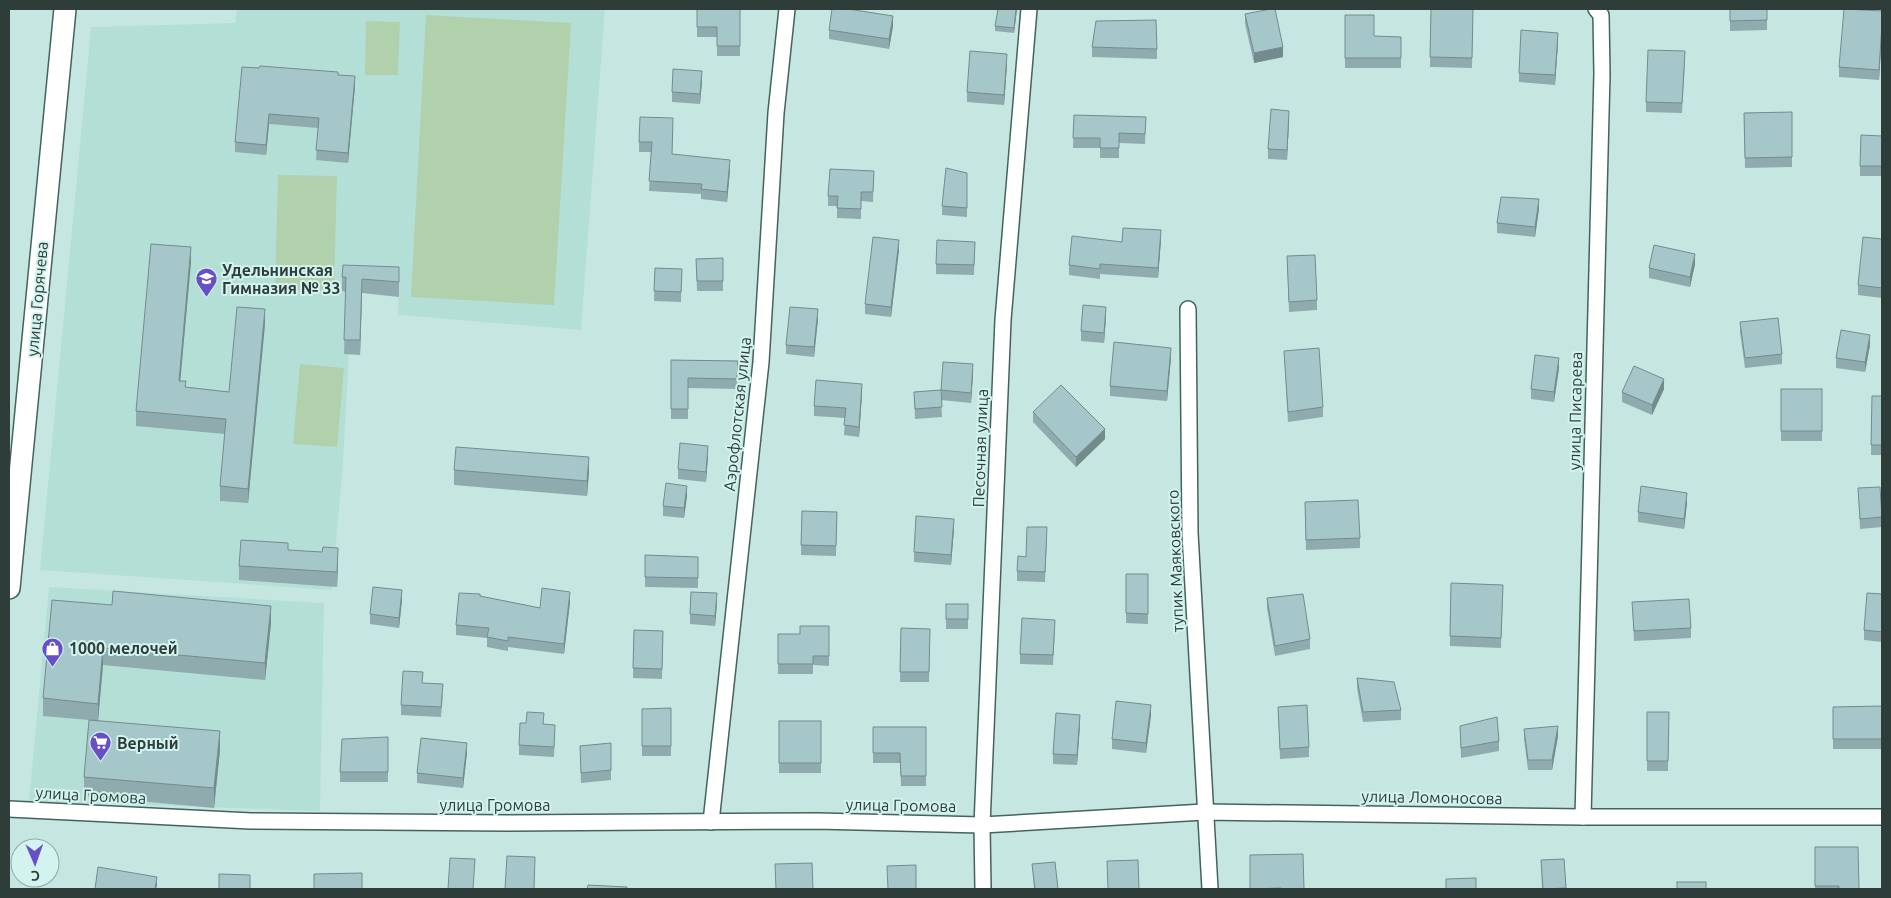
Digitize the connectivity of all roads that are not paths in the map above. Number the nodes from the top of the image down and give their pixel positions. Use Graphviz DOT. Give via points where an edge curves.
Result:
graph roads {
  1 [pos="65,9"];
  2 [pos="787,9"];
  3 [pos="1029,9"];
  4 [pos="1596,9"];
  5 [pos="1188,309"];
  6 [pos="9,588"];
  7 [pos="9,809"];
  8 [pos="1204,812"];
  9 [pos="1583,817"];
  10 [pos="1882,817"];
  11 [pos="710,822"];
  12 [pos="982,825"];
  13 [pos="983,889"];
  14 [pos="1210,889"];
  1 -- 6 [label="main road, улица Горячева"];
  2 -- 11 [label="street, Аэрофлотская улица" via="776,114 760,362"];
  3 -- 12 [label="street, Песочная улица" via="1003,320"];
  4 -- 9 [label="street, улица Писарева" via="1601,15 1602,74"];
  5 -- 8 [label="street, тупик Маяковского" via="1190,533"];
  7 -- 11 [label="street, улица Громова" via="251,821"];
  8 -- 9 [label="street, улица Ломоносова"];
  8 -- 12 [label="street, улица Ломоносова"];
  8 -- 14 [label="street, тупик Маяковского"];
  9 -- 10 [label="street, улица Ломоносова"];
  11 -- 12 [label="street, улица Громова"];
  12 -- 13 [label="street, Песочная улица"];
}
